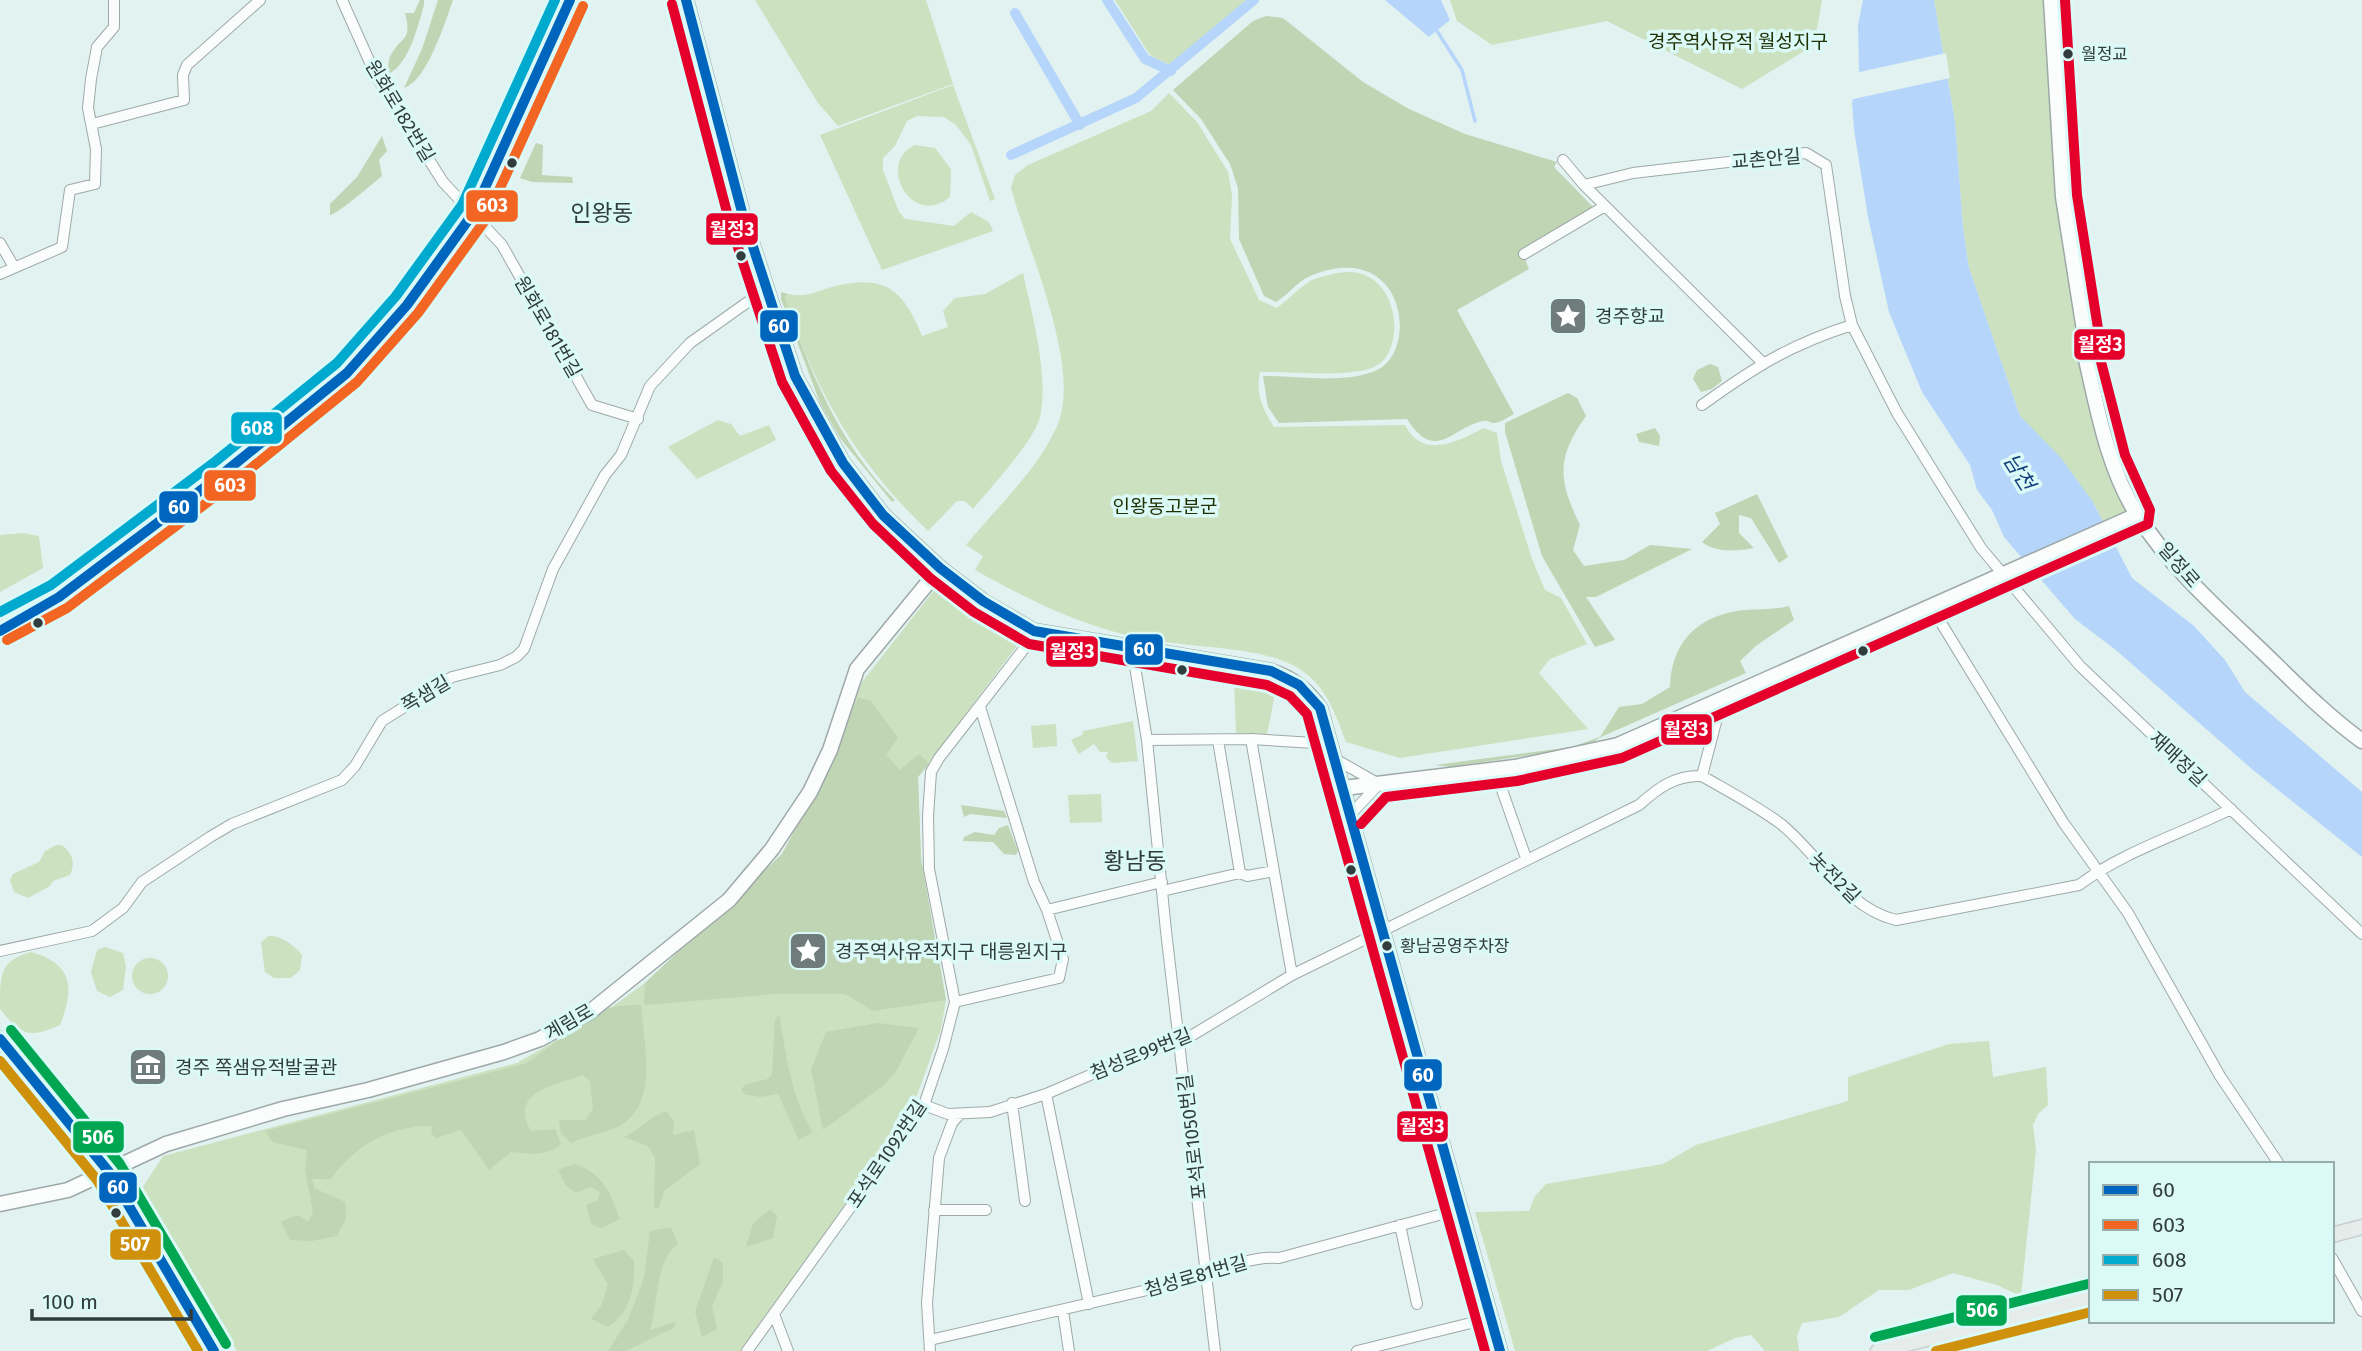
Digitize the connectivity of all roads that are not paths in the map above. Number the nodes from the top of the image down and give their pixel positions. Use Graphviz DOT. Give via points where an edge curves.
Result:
graph roads {
  1 [pos="114,0"];
  2 [pos="260,0"];
  3 [pos="342,0"];
  4 [pos="570,0"];
  5 [pos="686,0"];
  6 [pos="2051,0"];
  7 [pos="92,124"];
  8 [pos="1563,160"];
  9 [pos="1584,185"];
  10 [pos="1605,206"];
  11 [pos="474,212"];
  12 [pos="0,243"];
  13 [pos="1524,254"];
  14 [pos="15,267"];
  15 [pos="0,274"];
  16 [pos="766,289"];
  17 [pos="1852,325"];
  18 [pos="1762,362"];
  19 [pos="1702,405"];
  20 [pos="638,419"];
  21 [pos="2137,515"];
  22 [pos="940,568"];
  23 [pos="2006,574"];
  24 [pos="1932,608"];
  25 [pos="30,613"];
  26 [pos="0,620"];
  27 [pos="0,629"];
  28 [pos="1037,632"];
  29 [pos="1132,648"];
  30 [pos="1714,704"];
  31 [pos="980,706"];
  32 [pos="1251,739"];
  33 [pos="1147,740"];
  34 [pos="1218,740"];
  35 [pos="2362,741"];
  36 [pos="1330,744"];
  37 [pos="1335,759"];
  38 [pos="1494,770"];
  39 [pos="1702,776"];
  40 [pos="1379,784"];
  41 [pos="1344,788"];
  42 [pos="2231,809"];
  43 [pos="1351,814"];
  44 [pos="1526,858"];
  45 [pos="1275,871"];
  46 [pos="2098,872"];
  47 [pos="1240,873"];
  48 [pos="1162,887"];
  49 [pos="1046,910"];
  50 [pos="1383,929"];
  51 [pos="2362,933"];
  52 [pos="0,951"];
  53 [pos="1292,975"];
  54 [pos="955,1002"];
  55 [pos="1181,1042"];
  56 [pos="3,1047"];
  57 [pos="1046,1094"];
  58 [pos="1012,1103"];
  59 [pos="924,1105"];
  60 [pos="960,1114"];
  61 [pos="2278,1162"];
  62 [pos="109,1172"];
  63 [pos="1025,1201"];
  64 [pos="0,1204"];
  65 [pos="1461,1209"];
  66 [pos="934,1210"];
  67 [pos="986,1210"];
  68 [pos="1400,1225"];
  69 [pos="2362,1227"];
  70 [pos="2334,1234"];
  71 [pos="2334,1262"];
  72 [pos="1208,1276"];
  73 [pos="2089,1298"];
  74 [pos="1089,1304"];
  75 [pos="1417,1304"];
  76 [pos="1063,1311"];
  77 [pos="2362,1311"];
  78 [pos="774,1314"];
  79 [pos="1491,1318"];
  80 [pos="930,1345"];
  81 [pos="214,1351"];
  82 [pos="747,1351"];
  83 [pos="788,1351"];
  84 [pos="1069,1351"];
  85 [pos="1215,1351"];
  86 [pos="1357,1351"];
  87 [pos="1500,1351"];
  88 [pos="1878,1351"];
  1 -- 7 [label="street" via="114,27 97,47 91,79 88,108"];
  2 -- 7 [label="street" via="187,65 184,100"];
  3 -- 11 [label="street, 원화로182번길" via="376,76 443,182"];
  4 -- 11 [label="main road"];
  5 -- 16 [label="street"];
  6 -- 21 [label="street, 일정로" via="2063,197 2087,342 2085,355 2112,460"];
  7 -- 14 [label="street" via="98,167 95,184 70,190 62,247"];
  8 -- 9 [label="street"];
  9 -- 10 [label="street"];
  9 -- 17 [label="street, 교촌안길" via="1633,173 1806,153 1826,165"];
  10 -- 13 [label="street"];
  10 -- 18 [label="street"];
  11 -- 20 [label="street, 원화로181번길" via="502,245 592,405"];
  11 -- 25 [label="main road" via="407,305 347,373 214,480 59,597"];
  12 -- 14 [label="street"];
  14 -- 15 [label="street"];
  16 -- 20 [label="street, 쪽샘길" via="673,359 650,386"];
  16 -- 22 [label="street" via="795,376 837,454 883,515"];
  17 -- 18 [label="street" via="1803,341"];
  17 -- 23 [label="street, 교촌안길" via="1897,413 1981,548"];
  18 -- 19 [label="street"];
  20 -- 52 [label="street, 쪽샘길" via="554,569 524,649 516,657 432,687 382,722 342,780 210,837 142,883 107,923 92,931"];
  21 -- 23 [label="street"];
  21 -- 35 [label="street, 일정로" via="2221,612"];
  22 -- 28 [label="street" via="983,601"];
  22 -- 62 [label="street, 계림로" via="857,669 825,761 772,849 729,900 591,1011 540,1039 504,1052 166,1144"];
  23 -- 24 [label="street"];
  23 -- 42 [label="street, 재매정길" via="2080,666"];
  24 -- 30 [label="street"];
  24 -- 46 [label="street"];
  25 -- 26 [label="main road"];
  25 -- 27 [label="main road"];
  28 -- 29 [label="street"];
  28 -- 31 [label="street, 포석로1092번길"];
  29 -- 33 [label="street, 포석로1050번길"];
  29 -- 36 [label="street" via="1290,677 1320,708"];
  30 -- 38 [label="street" via="1618,745"];
  30 -- 39 [label="street" via="1716,722"];
  31 -- 49 [label="street"];
  31 -- 54 [label="street, 포석로1092번길" via="931,772 929,869"];
  32 -- 34 [label="street"];
  32 -- 36 [label="street"];
  32 -- 45 [label="street"];
  33 -- 34 [label="street"];
  33 -- 48 [label="street, 포석로1050번길"];
  34 -- 47 [label="street"];
  36 -- 37 [label="street"];
  37 -- 40 [label="street"];
  37 -- 41 [label="street"];
  38 -- 40 [label="street"];
  38 -- 44 [label="street"];
  39 -- 44 [label="street" via="1671,781 1639,805"];
  39 -- 46 [label="street, 놋전2길" via="1780,824 1861,905 1879,916 1896,920 2080,886"];
  40 -- 41 [label="street"];
  40 -- 43 [label="street"];
  41 -- 43 [label="street"];
  42 -- 46 [label="street, 놋전2길"];
  42 -- 51 [label="street, 재매정길"];
  43 -- 50 [label="street"];
  44 -- 50 [label="street"];
  45 -- 47 [label="street"];
  45 -- 53 [label="street"];
  46 -- 61 [label="street" via="2128,913 2220,1076"];
  47 -- 48 [label="street"];
  48 -- 49 [label="street"];
  48 -- 55 [label="street, 포석로1050번길"];
  49 -- 54 [label="street" via="1063,960 1059,978"];
  50 -- 53 [label="street, 첨성로99번길"];
  50 -- 65 [label="street"];
  53 -- 55 [label="street, 첨성로99번길"];
  54 -- 59 [label="street, 포석로1092번길"];
  55 -- 57 [label="street, 첨성로99번길" via="1146,1051"];
  55 -- 72 [label="street, 포석로1050번길"];
  56 -- 62 [label="main road"];
  57 -- 58 [label="street, 첨성로99번길"];
  57 -- 74 [label="street"];
  58 -- 60 [label="street, 첨성로99번길" via="990,1112"];
  58 -- 63 [label="street"];
  59 -- 60 [label="street, 첨성로99번길"];
  59 -- 78 [label="street, 포석로1092번길"];
  60 -- 66 [label="street" via="939,1158"];
  62 -- 64 [label="street, 계림로" via="68,1190"];
  62 -- 81 [label="main road"];
  65 -- 68 [label="street, 첨성로81번길"];
  65 -- 79 [label="street"];
  66 -- 67 [label="street"];
  66 -- 80 [label="street" via="927,1303"];
  68 -- 72 [label="street, 첨성로81번길" via="1279,1258 1252,1260"];
  68 -- 75 [label="street"];
  69 -- 70 [label="main road"];
  71 -- 77 [label="street"];
  72 -- 74 [label="street, 첨성로81번길"];
  72 -- 85 [label="street, 포석로1050번길"];
  73 -- 88 [label="main road"];
  74 -- 76 [label="street, 첨성로81번길"];
  76 -- 80 [label="street, 첨성로81번길"];
  76 -- 84 [label="street"];
  78 -- 82 [label="street, 포석로1092번길"];
  78 -- 83 [label="street"];
  79 -- 86 [label="street"];
  79 -- 87 [label="street"];
}
